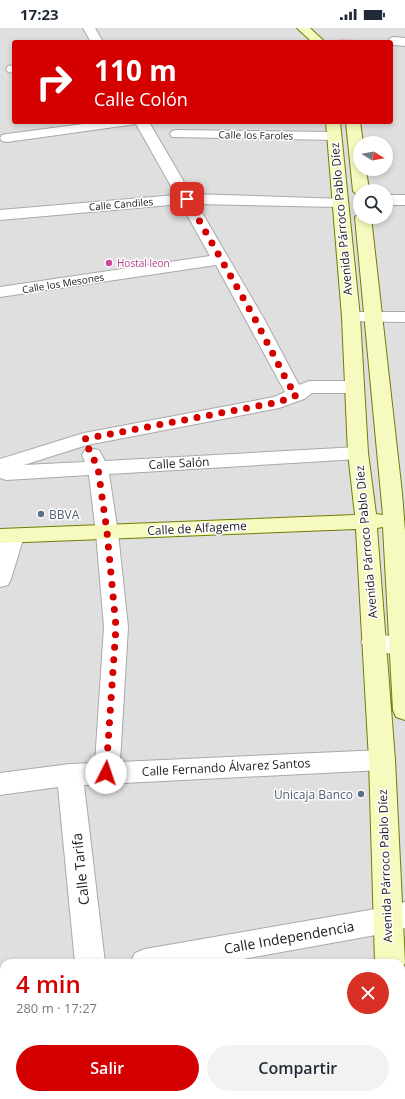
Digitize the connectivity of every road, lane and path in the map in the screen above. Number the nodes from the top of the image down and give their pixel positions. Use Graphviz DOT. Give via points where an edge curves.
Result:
graph roads {
  1 [pos="89,28"];
  2 [pos="302,28"];
  3 [pos="310,28"];
  4 [pos="320,28"];
  5 [pos="96,40"];
  6 [pos="317,40"];
  7 [pos="328,40"];
  8 [pos="328,40"];
  9 [pos="115,124"];
  10 [pos="143,124"];
  11 [pos="354,124"];
  12 [pos="334,129"];
  13 [pos="177,134"];
  14 [pos="7,138"];
  15 [pos="359,184"];
  16 [pos="187,199"];
  17 [pos="393,200"];
  18 [pos="405,200"];
  19 [pos="339,202"];
  20 [pos="0,215"];
  21 [pos="364,224"];
  22 [pos="221,258"];
  23 [pos="0,292"];
  24 [pos="374,316"];
  25 [pos="350,317"];
  26 [pos="405,317"];
  27 [pos="355,387"];
  28 [pos="297,395"];
  29 [pos="84,439"];
  30 [pos="358,453"];
  31 [pos="0,466"];
  32 [pos="98,468"];
  33 [pos="0,473"];
  34 [pos="366,520"];
  35 [pos="400,521"];
  36 [pos="107,532"];
  37 [pos="7,536"];
  38 [pos="0,579"];
  39 [pos="373,642"];
  40 [pos="403,648"];
  41 [pos="405,710"];
  42 [pos="382,760"];
  43 [pos="106,773"];
  44 [pos="70,775"];
  45 [pos="0,784"];
  46 [pos="396,918"];
  47 [pos="90,959"];
  48 [pos="167,959"];
  49 [pos="391,959"];
  1 -- 5 [label="street"];
  2 -- 6 [label="main road"];
  3 -- 7 [label="main road"];
  4 -- 8 [label="main road"];
  9 -- 14 [label="street"];
  10 -- 16 [label="street"];
  11 -- 15 [label="main road, Avenida Párroco Pablo Díez"];
  12 -- 13 [label="street, Calle los Faroles"];
  12 -- 19 [label="main road, Avenida Párroco Pablo Díez"];
  16 -- 19 [label="street, Calle Candiles"];
  16 -- 20 [label="street, Calle Candiles"];
  16 -- 22 [label="street"];
  17 -- 18 [label="street"];
  19 -- 25 [label="main road, Avenida Párroco Pablo Díez"];
  21 -- 24 [label="main road, Avenida Párroco Pablo Díez"];
  22 -- 23 [label="street, Calle los Mesones"];
  22 -- 28 [label="street" via="289,385"];
  24 -- 25 [label="street"];
  24 -- 26 [label="street"];
  24 -- 35 [label="main road, Avenida Párroco Pablo Díez"];
  25 -- 27 [label="main road, Avenida Párroco Pablo Díez"];
  27 -- 28 [label="street" via="309,387"];
  27 -- 30 [label="main road, Avenida Párroco Pablo Díez"];
  27 -- 35 [label="main road" via="369,400 378,491"];
  28 -- 29 [label="street" via="279,402"];
  29 -- 31 [label="street"];
  29 -- 32 [label="street"];
  30 -- 32 [label="street, Calle Salón"];
  30 -- 34 [label="main road, Avenida Párroco Pablo Díez"];
  32 -- 33 [label="street, Calle Salón"];
  32 -- 36 [label="street"];
  34 -- 35 [label="main road, Calle de Alfageme"];
  34 -- 36 [label="main road, Calle de Alfageme"];
  34 -- 39 [label="main road, Avenida Párroco Pablo Díez"];
  35 -- 40 [label="main road, Avenida Párroco Pablo Díez"];
  36 -- 37 [label="main road, Calle de Alfageme"];
  36 -- 43 [label="street" via="116,627"];
  37 -- 38 [label="street"];
  39 -- 40 [label="street"];
  39 -- 42 [label="main road, Avenida Párroco Pablo Díez"];
  40 -- 41 [label="main road, Avenida Párroco Pablo Díez"];
  42 -- 43 [label="street, Calle Fernando Álvarez Santos"];
  42 -- 46 [label="main road, Avenida Párroco Pablo Díez"];
  43 -- 44 [label="street, Calle Fernando Álvarez Santos"];
  44 -- 45 [label="street, Calle Fernando Álvarez Santos"];
  44 -- 47 [label="street, Calle Tarifa"];
  46 -- 48 [label="street, Calle Independencia"];
  46 -- 49 [label="main road, Avenida Párroco Pablo Díez"];
}
